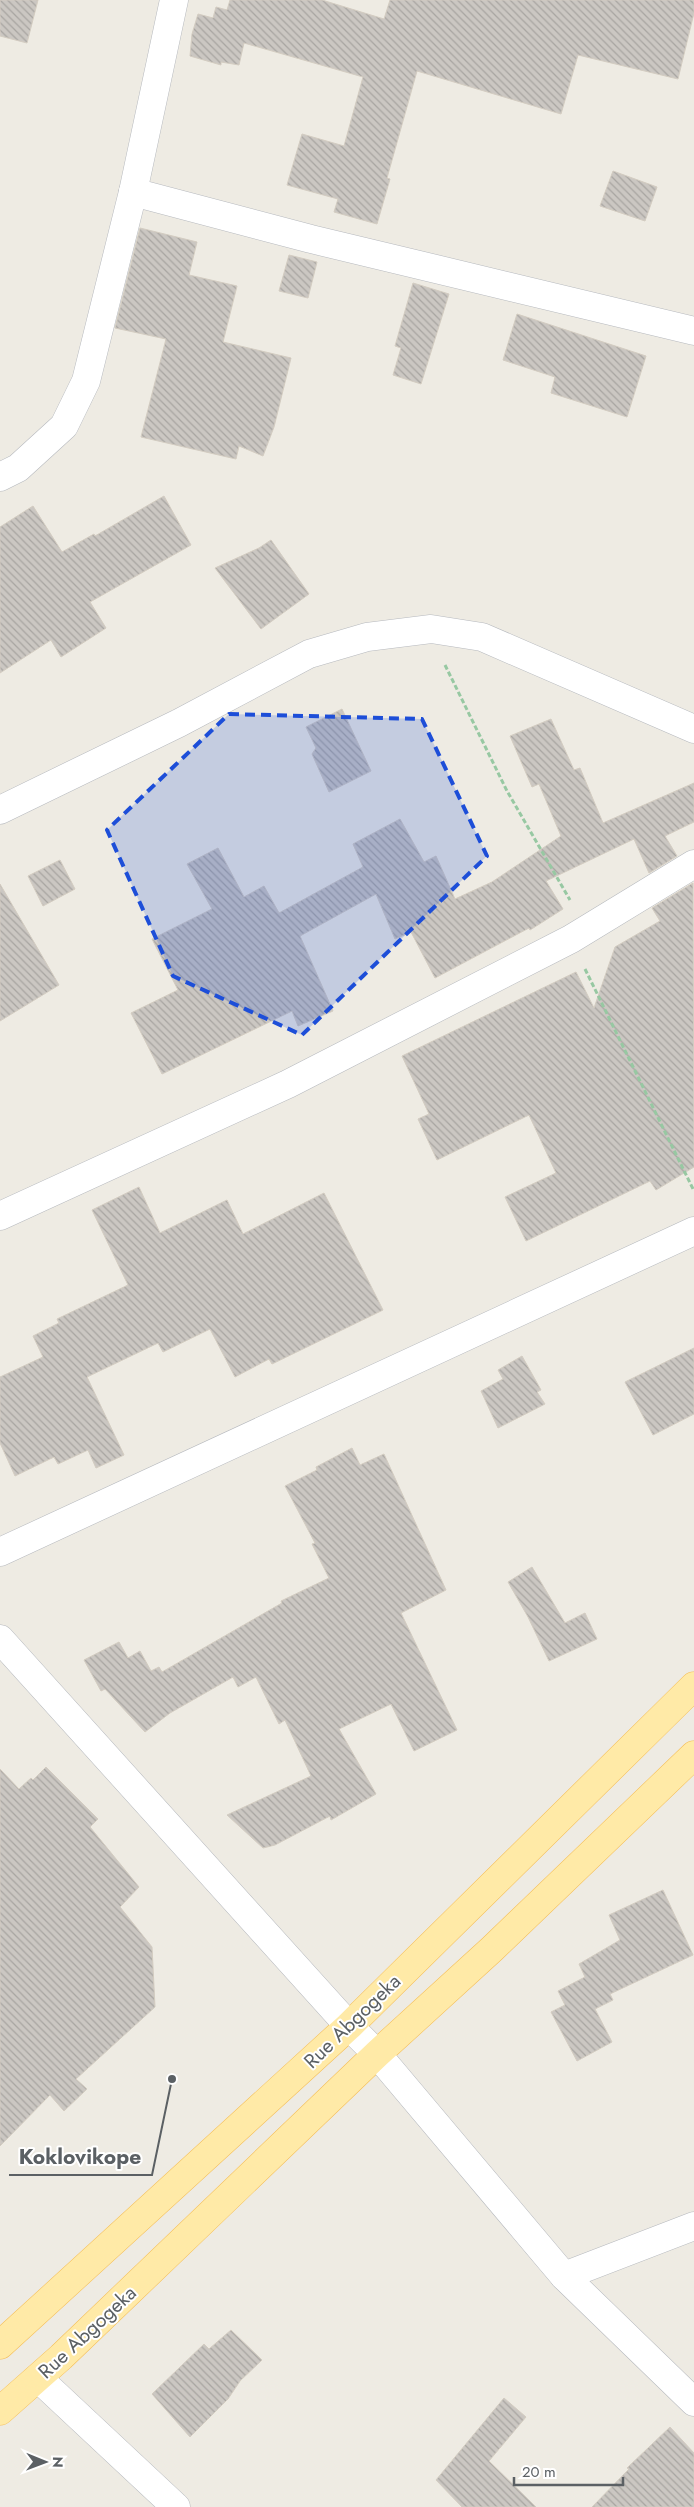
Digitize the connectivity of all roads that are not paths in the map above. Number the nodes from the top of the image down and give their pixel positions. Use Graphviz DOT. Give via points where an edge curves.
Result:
graph roads {
  1 [pos="174,0"];
  2 [pos="133,192"];
  3 [pos="694,331"];
  4 [pos="0,477"];
  5 [pos="694,729"];
  6 [pos="0,810"];
  7 [pos="694,864"];
  8 [pos="0,1216"];
  9 [pos="694,1231"];
  10 [pos="0,1552"];
  11 [pos="0,1639"];
  12 [pos="694,1686"];
  13 [pos="694,1755"];
  14 [pos="349,2026"];
  15 [pos="376,2054"];
  16 [pos="694,2226"];
  17 [pos="564,2276"];
  18 [pos="1,2342"];
  19 [pos="38,2378"];
  20 [pos="694,2402"];
  21 [pos="0,2411"];
  22 [pos="176,2507"];
  1 -- 2 [label="street"];
  2 -- 3 [label="street" via="310,239"];
  2 -- 4 [label="street" via="86,381 64,426 18,468"];
  5 -- 6 [label="street" via="482,638 431,629 368,637 309,654 179,723"];
  7 -- 8 [label="street" via="579,934 288,1084"];
  9 -- 10 [label="street"];
  11 -- 14 [label="street"];
  12 -- 14 [label="main road, Rue Abgogeka"];
  13 -- 15 [label="main road, Rue Abgogeka" via="492,1949"];
  14 -- 15 [label="street"];
  14 -- 18 [label="main road, Rue Abgogeka"];
  15 -- 17 [label="street"];
  15 -- 19 [label="main road, Rue Abgogeka"];
  16 -- 17 [label="street"];
  17 -- 20 [label="street"];
  19 -- 21 [label="main road, Rue Abgogeka"];
  19 -- 22 [label="street"];
}
